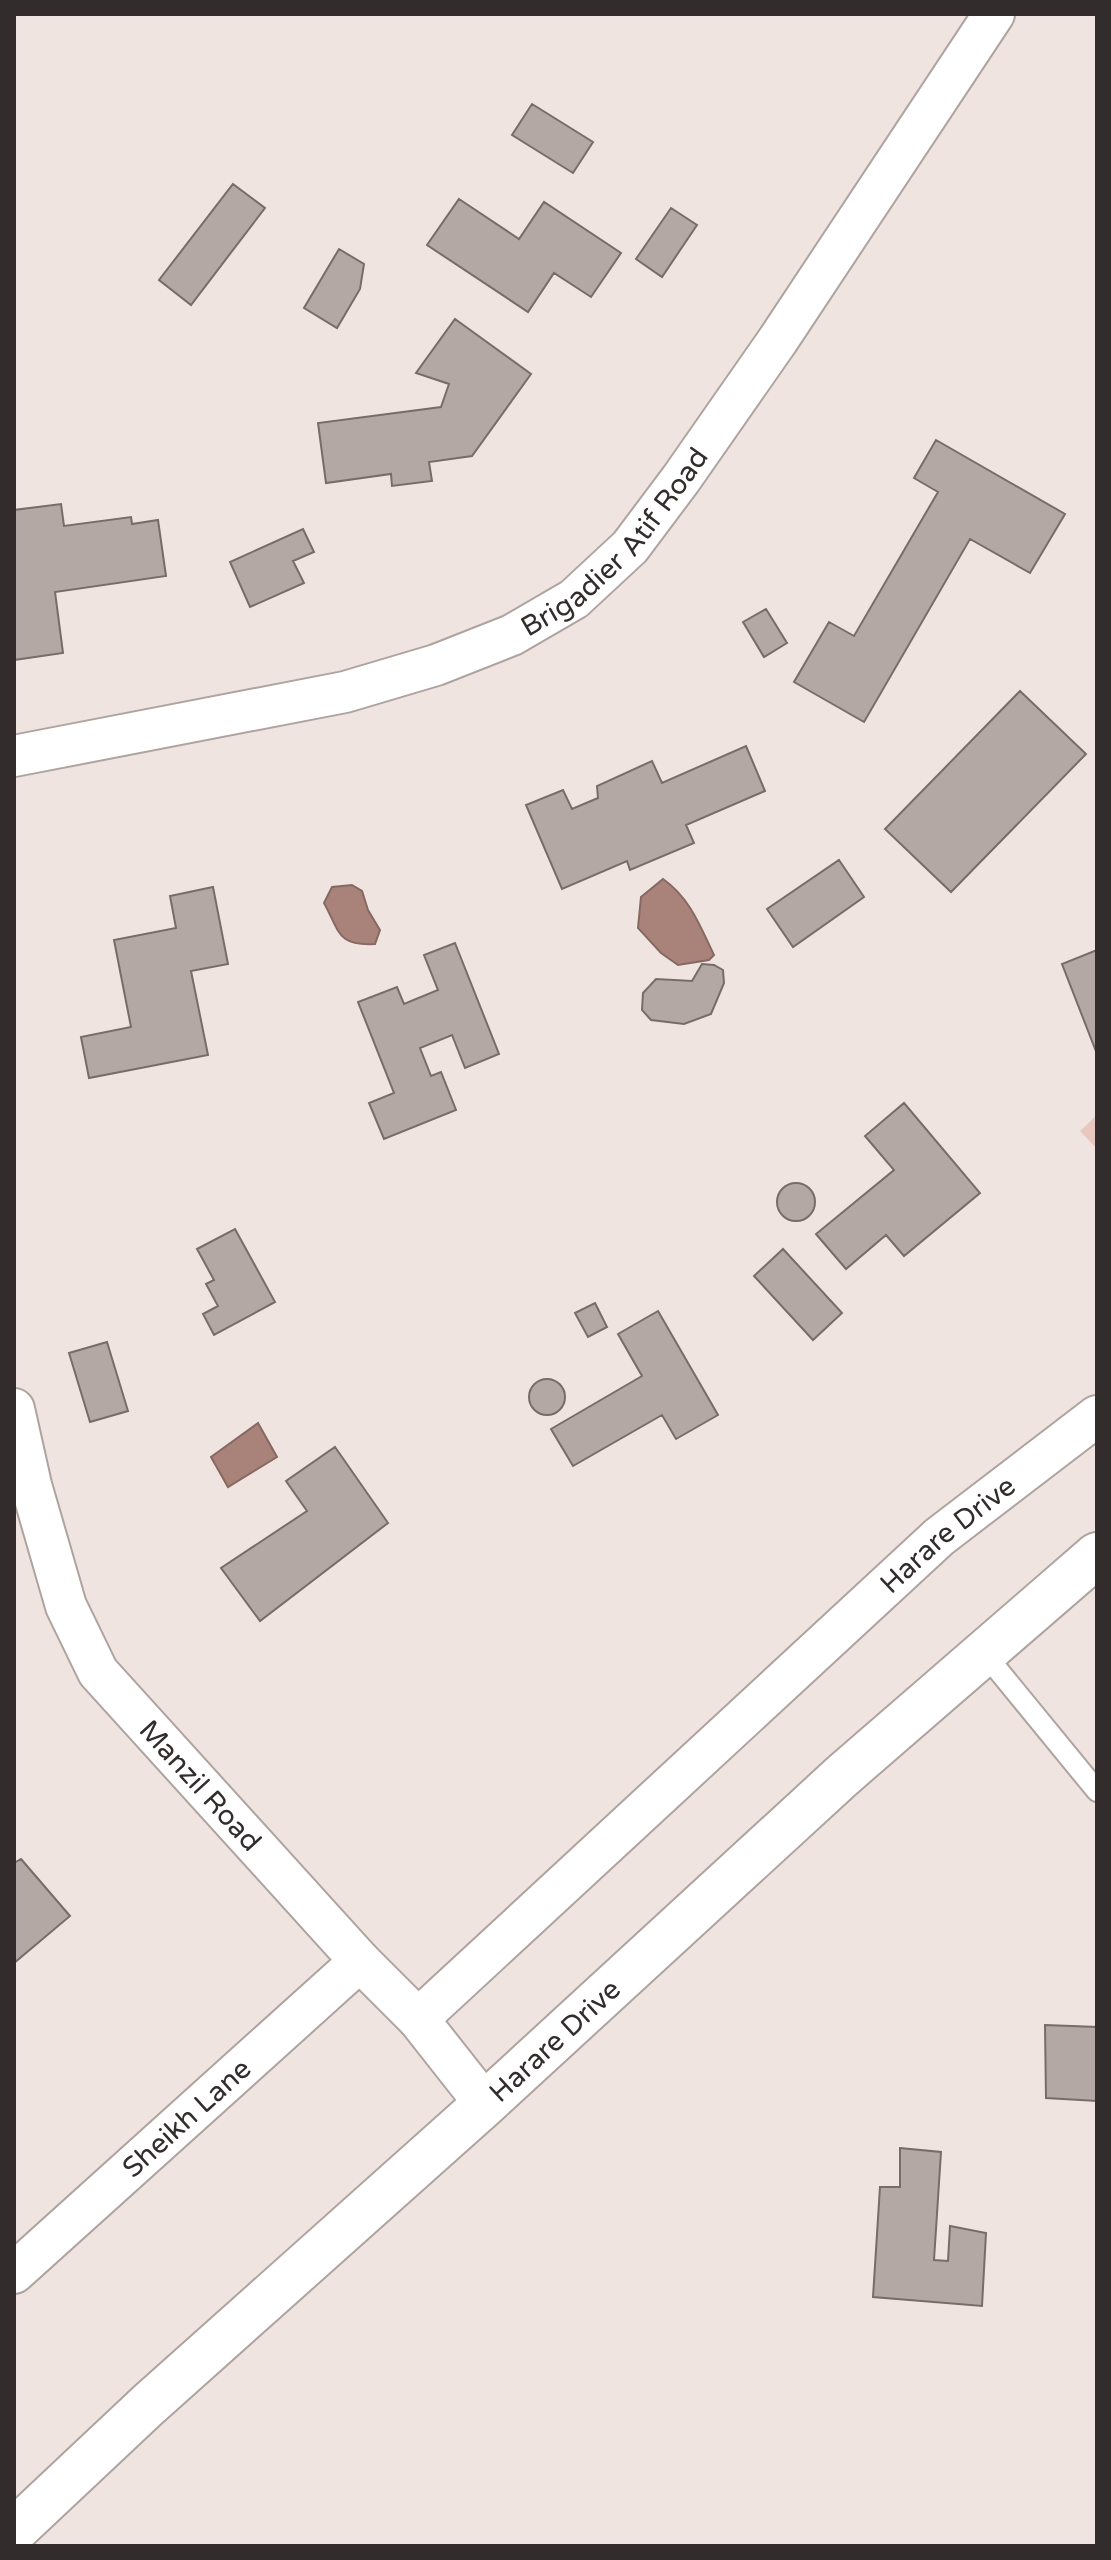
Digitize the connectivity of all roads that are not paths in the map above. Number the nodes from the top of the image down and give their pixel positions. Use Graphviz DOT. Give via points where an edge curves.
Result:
graph roads {
  1 [pos="994,14"];
  2 [pos="14,756"];
  3 [pos="14,1409"];
  4 [pos="1097,1416"];
  5 [pos="1097,1555"];
  6 [pos="984,1653"];
  7 [pos="1094,1785"];
  8 [pos="360,1961"];
  9 [pos="418,2019"];
  10 [pos="485,2104"];
  11 [pos="14,2273"];
  12 [pos="14,2531"];
  1 -- 2 [label="street, Brigadier Atif Road" via="681,479 630,547 574,599 512,635 345,692"];
  3 -- 8 [label="street, Manzil Road" via="66,1606 98,1672"];
  4 -- 9 [label="street, Harare Drive" via="939,1537"];
  5 -- 6 [label="main road, Harare Drive"];
  6 -- 7 [label="lane"];
  6 -- 10 [label="main road, Harare Drive"];
  8 -- 9 [label="street, Manzil Road"];
  8 -- 11 [label="street, Sheikh Lane"];
  9 -- 10 [label="street, Manzil Road"];
  10 -- 12 [label="main road, Harare Drive"];
}
